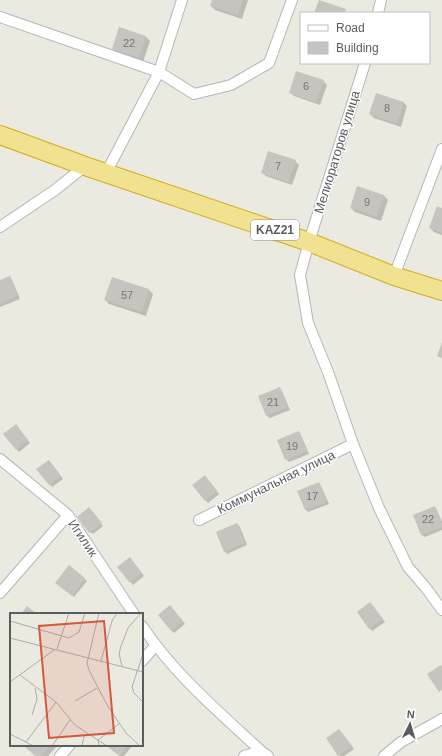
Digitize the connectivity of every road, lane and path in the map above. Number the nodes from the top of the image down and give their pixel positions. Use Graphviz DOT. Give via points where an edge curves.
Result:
graph roads {
  1 [pos="182,0"];
  2 [pos="292,0"];
  3 [pos="381,0"];
  4 [pos="378,12"];
  5 [pos="0,16"];
  6 [pos="365,64"];
  7 [pos="159,72"];
  8 [pos="0,135"];
  9 [pos="442,149"];
  10 [pos="85,166"];
  11 [pos="106,173"];
  12 [pos="0,227"];
  13 [pos="309,242"];
  14 [pos="394,276"];
  15 [pos="442,291"];
  16 [pos="353,444"];
  17 [pos="0,459"];
  18 [pos="68,515"];
  19 [pos="198,520"];
  20 [pos="0,593"];
  21 [pos="442,610"];
  22 [pos="133,613"];
  23 [pos="143,628"];
  24 [pos="155,646"];
  25 [pos="143,660"];
  26 [pos="442,719"];
  27 [pos="69,746"];
  28 [pos="264,754"];
  29 [pos="60,756"];
  30 [pos="244,756"];
  31 [pos="384,756"];
  1 -- 7 [label="street"];
  2 -- 7 [label="street" via="269,63 231,85 194,94"];
  3 -- 4 [label="street"];
  5 -- 7 [label="street"];
  6 -- 13 [label="street, Мелиораторов улица"];
  7 -- 11 [label="street"];
  8 -- 10 [label="highway, KAZ21"];
  9 -- 14 [label="street"];
  10 -- 11 [label="highway, KAZ21"];
  10 -- 12 [label="street" via="55,190"];
  11 -- 13 [label="highway, KAZ21"];
  13 -- 14 [label="highway, KAZ21"];
  13 -- 16 [label="street" via="300,275 308,324"];
  14 -- 15 [label="highway, KAZ21"];
  16 -- 19 [label="street, Коммунальная улица"];
  16 -- 21 [label="street" via="379,508 408,567"];
  17 -- 18 [label="street, Игилик"];
  18 -- 20 [label="street"];
  18 -- 22 [label="street, Игилик"];
  23 -- 24 [label="street"];
  24 -- 25 [label="street"];
  24 -- 28 [label="street" via="185,681"];
  26 -- 31 [label="street" via="401,742"];
  27 -- 29 [label="street"];
  28 -- 30 [label="street"];
}
